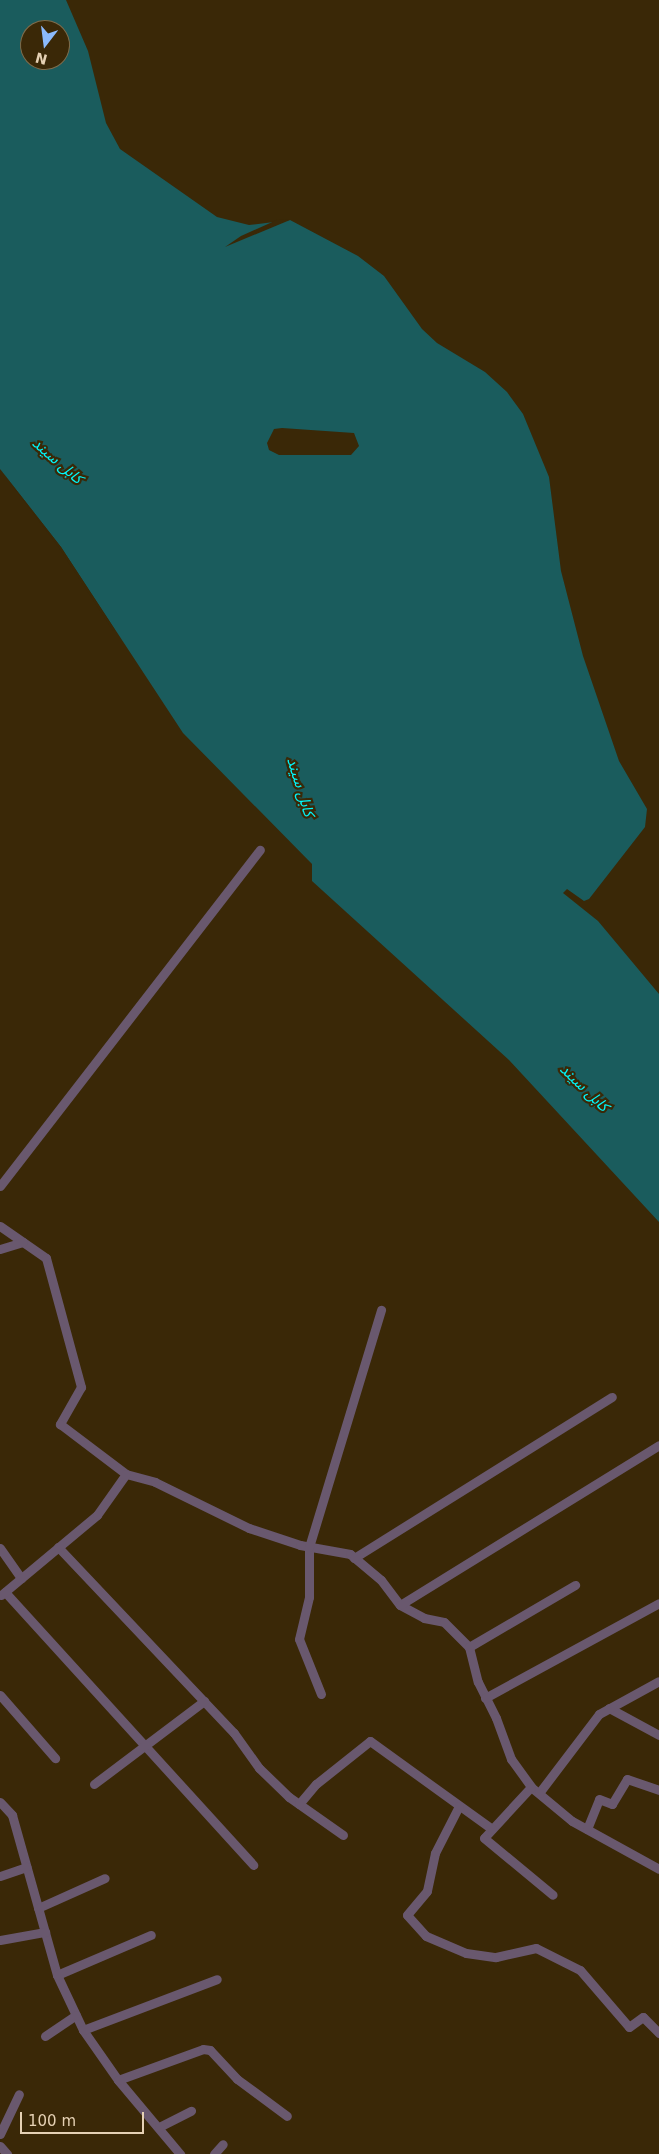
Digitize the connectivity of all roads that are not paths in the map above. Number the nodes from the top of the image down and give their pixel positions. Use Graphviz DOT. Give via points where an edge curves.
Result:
graph roads {
  1 [pos="260,850"];
  2 [pos="0,1186"];
  3 [pos="0,1226"];
  4 [pos="22,1242"];
  5 [pos="0,1249"];
  6 [pos="381,1310"];
  7 [pos="612,1397"];
  8 [pos="659,1445"];
  9 [pos="126,1474"];
  10 [pos="58,1547"];
  11 [pos="309,1547"];
  12 [pos="0,1548"];
  13 [pos="354,1558"];
  14 [pos="21,1578"];
  15 [pos="575,1586"];
  16 [pos="2,1594"];
  17 [pos="659,1603"];
  18 [pos="400,1606"];
  19 [pos="469,1647"];
  20 [pos="659,1681"];
  21 [pos="321,1694"];
  22 [pos="0,1695"];
  23 [pos="485,1698"];
  24 [pos="204,1700"];
  25 [pos="609,1708"];
  26 [pos="659,1735"];
  27 [pos="144,1746"];
  28 [pos="55,1758"];
  29 [pos="94,1784"];
  30 [pos="531,1786"];
  31 [pos="659,1790"];
  32 [pos="538,1793"];
  33 [pos="0,1802"];
  34 [pos="299,1804"];
  35 [pos="459,1806"];
  36 [pos="492,1829"];
  37 [pos="588,1829"];
  38 [pos="343,1835"];
  39 [pos="253,1865"];
  40 [pos="26,1867"];
  41 [pos="659,1868"];
  42 [pos="0,1876"];
  43 [pos="104,1878"];
  44 [pos="553,1895"];
  45 [pos="38,1908"];
  46 [pos="45,1932"];
  47 [pos="151,1935"];
  48 [pos="0,1940"];
  49 [pos="57,1975"];
  50 [pos="217,1979"];
  51 [pos="76,2015"];
  52 [pos="83,2030"];
  53 [pos="659,2033"];
  54 [pos="45,2036"];
  55 [pos="118,2080"];
  56 [pos="19,2094"];
  57 [pos="191,2111"];
  58 [pos="287,2116"];
  59 [pos="159,2127"];
  60 [pos="0,2134"];
  61 [pos="223,2144"];
  62 [pos="0,2146"];
  63 [pos="7,2154"];
  64 [pos="180,2154"];
  65 [pos="214,2154"];
  1 -- 2 [label="street"];
  3 -- 4 [label="street"];
  4 -- 5 [label="street"];
  4 -- 9 [label="street" via="46,1258 81,1387 60,1424"];
  6 -- 11 [label="street"];
  7 -- 13 [label="street"];
  8 -- 18 [label="street"];
  9 -- 10 [label="street" via="97,1514"];
  9 -- 11 [label="street" via="155,1482 249,1528"];
  10 -- 14 [label="street"];
  10 -- 24 [label="street"];
  11 -- 13 [label="street" via="350,1554"];
  11 -- 21 [label="street" via="309,1597 299,1639"];
  12 -- 14 [label="street"];
  13 -- 18 [label="street" via="381,1580"];
  14 -- 16 [label="street"];
  15 -- 19 [label="street"];
  16 -- 27 [label="street"];
  17 -- 23 [label="street"];
  18 -- 19 [label="street" via="424,1618 444,1622"];
  19 -- 23 [label="street"];
  20 -- 25 [label="street"];
  22 -- 28 [label="street"];
  23 -- 30 [label="street" via="511,1759"];
  24 -- 27 [label="street"];
  24 -- 34 [label="street" via="234,1733 258,1768"];
  25 -- 26 [label="street"];
  25 -- 32 [label="street" via="599,1714"];
  27 -- 29 [label="street"];
  27 -- 39 [label="street"];
  30 -- 32 [label="street"];
  30 -- 36 [label="street"];
  31 -- 37 [label="street" via="627,1779 612,1804 599,1799"];
  32 -- 37 [label="street" via="572,1821"];
  33 -- 40 [label="street" via="12,1816"];
  34 -- 35 [label="street" via="316,1784 370,1741"];
  34 -- 38 [label="street"];
  35 -- 36 [label="street"];
  35 -- 53 [label="street" via="435,1853 427,1891 407,1915 426,1936 466,1953 496,1957 536,1948 580,1970 629,2027 643,2017"];
  36 -- 44 [label="street" via="484,1838"];
  37 -- 41 [label="street"];
  40 -- 42 [label="street"];
  40 -- 45 [label="street"];
  43 -- 45 [label="street"];
  45 -- 46 [label="street"];
  46 -- 48 [label="street"];
  46 -- 49 [label="street"];
  47 -- 49 [label="street"];
  49 -- 51 [label="street"];
  50 -- 52 [label="street"];
  51 -- 52 [label="street"];
  51 -- 54 [label="street"];
  52 -- 55 [label="street"];
  55 -- 58 [label="street" via="203,2049 210,2050 237,2079"];
  55 -- 59 [label="street"];
  56 -- 60 [label="street"];
  57 -- 59 [label="street"];
  59 -- 64 [label="street"];
  61 -- 65 [label="street"];
  62 -- 63 [label="street"];
}
